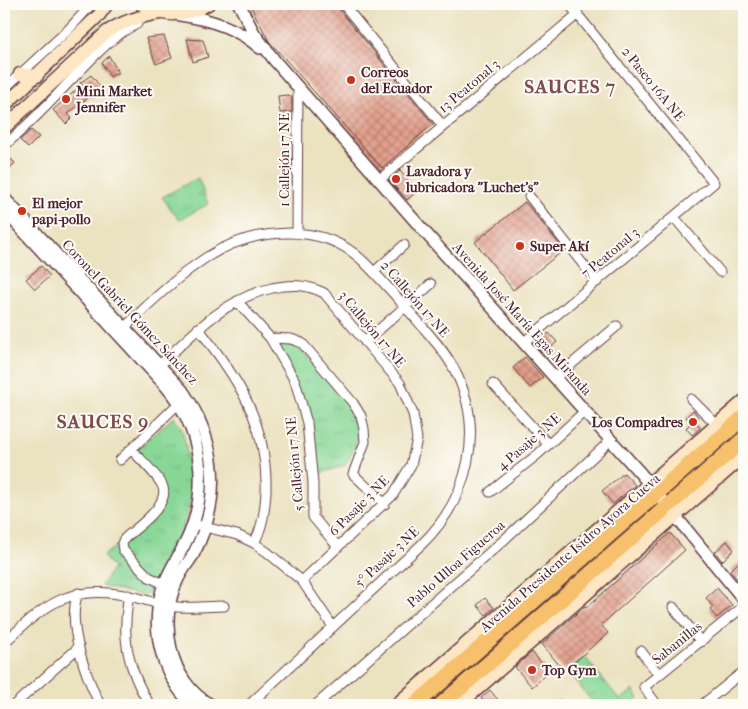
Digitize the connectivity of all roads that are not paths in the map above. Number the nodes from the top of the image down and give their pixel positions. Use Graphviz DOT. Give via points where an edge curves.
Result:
graph roads {
  1 [pos="92,4"];
  2 [pos="107,4"];
  3 [pos="141,4"];
  4 [pos="208,4"];
  5 [pos="239,4"];
  6 [pos="344,4"];
  7 [pos="569,4"];
  8 [pos="169,14"];
  9 [pos="578,14"];
  10 [pos="275,61"];
  11 [pos="20,74"];
  12 [pos="37,76"];
  13 [pos="298,88"];
  14 [pos="4,89"];
  15 [pos="4,106"];
  16 [pos="443,126"];
  17 [pos="4,128"];
  18 [pos="4,146"];
  19 [pos="379,180"];
  20 [pos="714,182"];
  21 [pos="529,196"];
  22 [pos="4,198"];
  23 [pos="4,210"];
  24 [pos="674,217"];
  25 [pos="297,232"];
  26 [pos="404,245"];
  27 [pos="374,272"];
  28 [pos="720,272"];
  29 [pos="597,282"];
  30 [pos="431,284"];
  31 [pos="237,300"];
  32 [pos="406,307"];
  33 [pos="616,326"];
  34 [pos="198,328"];
  35 [pos="121,331"];
  36 [pos="270,338"];
  37 [pos="365,342"];
  38 [pos="524,343"];
  39 [pos="160,365"];
  40 [pos="555,378"];
  41 [pos="400,383"];
  42 [pos="494,384"];
  43 [pos="463,390"];
  44 [pos="691,399"];
  45 [pos="744,401"];
  46 [pos="180,404"];
  47 [pos="585,411"];
  48 [pos="744,418"];
  49 [pos="717,425"];
  50 [pos="744,439"];
  51 [pos="611,440"];
  52 [pos="548,444"];
  53 [pos="131,449"];
  54 [pos="744,456"];
  55 [pos="120,460"];
  56 [pos="654,489"];
  57 [pos="490,492"];
  58 [pos="385,504"];
  59 [pos="672,511"];
  60 [pos="193,524"];
  61 [pos="206,527"];
  62 [pos="254,543"];
  63 [pos="338,547"];
  64 [pos="302,581"];
  65 [pos="164,584"];
  66 [pos="78,593"];
  67 [pos="128,596"];
  68 [pos="744,600"];
  69 [pos="164,605"];
  70 [pos="224,606"];
  71 [pos="744,606"];
  72 [pos="673,607"];
  73 [pos="332,627"];
  74 [pos="701,642"];
  75 [pos="4,643"];
  76 [pos="79,647"];
  77 [pos="641,651"];
  78 [pos="741,674"];
  79 [pos="658,675"];
  80 [pos="744,685"];
  81 [pos="96,703"];
  82 [pos="14,705"];
  83 [pos="150,705"];
  84 [pos="193,705"];
  85 [pos="211,705"];
  86 [pos="249,705"];
  87 [pos="316,705"];
  88 [pos="396,705"];
  89 [pos="415,705"];
  90 [pos="440,705"];
  91 [pos="459,705"];
  92 [pos="657,705"];
  93 [pos="702,705"];
  1 -- 11 [label="street"];
  2 -- 12 [label="main road"];
  3 -- 8 [label="main road"];
  4 -- 8 [label="main road" via="196,11"];
  5 -- 10 [label="street, Avenida José María Egas Miranda" via="254,33"];
  6 -- 16 [label="street"];
  7 -- 9 [label="street, 2 Paseo 16A NE"];
  8 -- 10 [label="street, Avenida José María Egas Miranda" via="228,26"];
  8 -- 17 [label="main road" via="118,24"];
  8 -- 18 [label="street" via="140,22 121,32"];
  9 -- 16 [label="street, 13 Peatonal 3"];
  9 -- 20 [label="street, 2 Paseo 16A NE"];
  10 -- 13 [label="street, Avenida José María Egas Miranda"];
  11 -- 12 [label="main road"];
  11 -- 14 [label="street"];
  12 -- 15 [label="main road"];
  13 -- 19 [label="street, Avenida José María Egas Miranda"];
  13 -- 25 [label="street, 1 Callejón 17 NE"];
  16 -- 19 [label="street, 13 Peatonal 3"];
  19 -- 38 [label="street, Avenida José María Egas Miranda"];
  20 -- 24 [label="street, 7 Peatonal 3"];
  21 -- 29 [label="street"];
  22 -- 35 [label="street, Coronel Gabriel Gómez Sánchez"];
  23 -- 35 [label="street, Coronel Gabriel Gómez Sánchez"];
  24 -- 28 [label="street"];
  24 -- 29 [label="street, 7 Peatonal 3"];
  25 -- 27 [label="street, 2 Callejón 17 NE" via="331,240 351,250"];
  25 -- 35 [label="street" via="260,237 217,252 180,276"];
  26 -- 27 [label="street"];
  27 -- 32 [label="street, 2 Callejón 17 NE"];
  29 -- 38 [label="street, 7 Peatonal 3"];
  30 -- 32 [label="street"];
  31 -- 34 [label="street"];
  31 -- 36 [label="street, 5 Callejón 17 NE"];
  31 -- 37 [label="street, 3 Callejón 17 NE" via="291,285 309,286 324,293"];
  32 -- 37 [label="street"];
  32 -- 43 [label="street, 2 Callejón 17 NE" via="449,360"];
  33 -- 40 [label="street"];
  34 -- 39 [label="street"];
  34 -- 62 [label="street" via="239,383 257,424 266,481 262,522"];
  35 -- 39 [label="street, Coronel Gabriel Gómez Sánchez"];
  35 -- 46 [label="street, Coronel Gabriel Gómez Sánchez"];
  36 -- 58 [label="street" via="302,343 356,406 365,439 353,474"];
  36 -- 63 [label="street, 5 Callejón 17 NE" via="294,379 306,419 314,518"];
  37 -- 41 [label="street, 3 Callejón 17 NE"];
  38 -- 40 [label="street, Avenida José María Egas Miranda"];
  39 -- 61 [label="street, Coronel Gabriel Gómez Sánchez" via="188,398 206,435 212,480"];
  40 -- 47 [label="street, Avenida José María Egas Miranda"];
  41 -- 58 [label="street, 6 Pasaje 3 NE" via="414,414 416,444 408,472"];
  42 -- 52 [label="street"];
  43 -- 73 [label="street, 5° Pasaje 3 NE" via="469,418 470,448 462,482 449,509 434,531"];
  44 -- 49 [label="street"];
  45 -- 49 [label="main road, Avenida Presidente Isidro Ayora Cueva"];
  46 -- 53 [label="street"];
  46 -- 60 [label="street, Coronel Gabriel Gómez Sánchez" via="193,432 200,462 200,496"];
  47 -- 51 [label="street, Avenida José María Egas Miranda"];
  47 -- 52 [label="street, 4 Pasaje 3 NE"];
  48 -- 56 [label="main road, Avenida Presidente Isidro Ayora Cueva"];
  49 -- 56 [label="main road, Avenida Presidente Isidro Ayora Cueva"];
  50 -- 59 [label="main road"];
  51 -- 56 [label="street, Avenida José María Egas Miranda"];
  51 -- 87 [label="street, Pablo Ulloa Figueroa" via="505,539"];
  52 -- 57 [label="street, 4 Pasaje 3 NE"];
  53 -- 55 [label="street"];
  53 -- 65 [label="street" via="161,483 164,498 160,506 124,539 123,550 150,577"];
  54 -- 59 [label="main road"];
  56 -- 59 [label="street, Avenida José María Egas Miranda"];
  56 -- 88 [label="main road, Avenida Presidente Isidro Ayora Cueva"];
  56 -- 89 [label="main road, Avenida Presidente Isidro Ayora Cueva"];
  58 -- 63 [label="street, 6 Pasaje 3 NE"];
  59 -- 68 [label="street, Avenida José María Egas Miranda"];
  59 -- 90 [label="main road"];
  59 -- 91 [label="main road"];
  60 -- 61 [label="street"];
  60 -- 65 [label="street, Coronel Gabriel Gómez Sánchez"];
  61 -- 62 [label="street"];
  61 -- 69 [label="street, Coronel Gabriel Gómez Sánchez"];
  62 -- 64 [label="street"];
  63 -- 64 [label="street, 6 Pasaje 3 NE"];
  64 -- 73 [label="street"];
  65 -- 69 [label="street, Coronel Gabriel Gómez Sánchez"];
  66 -- 67 [label="street"];
  66 -- 75 [label="street" via="43,608"];
  66 -- 76 [label="street" via="74,619"];
  67 -- 69 [label="street"];
  67 -- 83 [label="street" via="128,652 136,679"];
  69 -- 70 [label="street"];
  69 -- 84 [label="street, Coronel Gabriel Gómez Sánchez" via="159,634 163,656 175,684"];
  69 -- 85 [label="street, Coronel Gabriel Gómez Sánchez" via="176,665 189,686"];
  71 -- 74 [label="street, Sabanillas"];
  72 -- 74 [label="street"];
  73 -- 86 [label="street, 5° Pasaje 3 NE"];
  74 -- 79 [label="street, Sabanillas"];
  76 -- 81 [label="street"];
  76 -- 82 [label="street"];
  77 -- 79 [label="street"];
  78 -- 80 [label="street"];
  78 -- 93 [label="street"];
  79 -- 92 [label="street, Sabanillas" via="644,687"];
}
